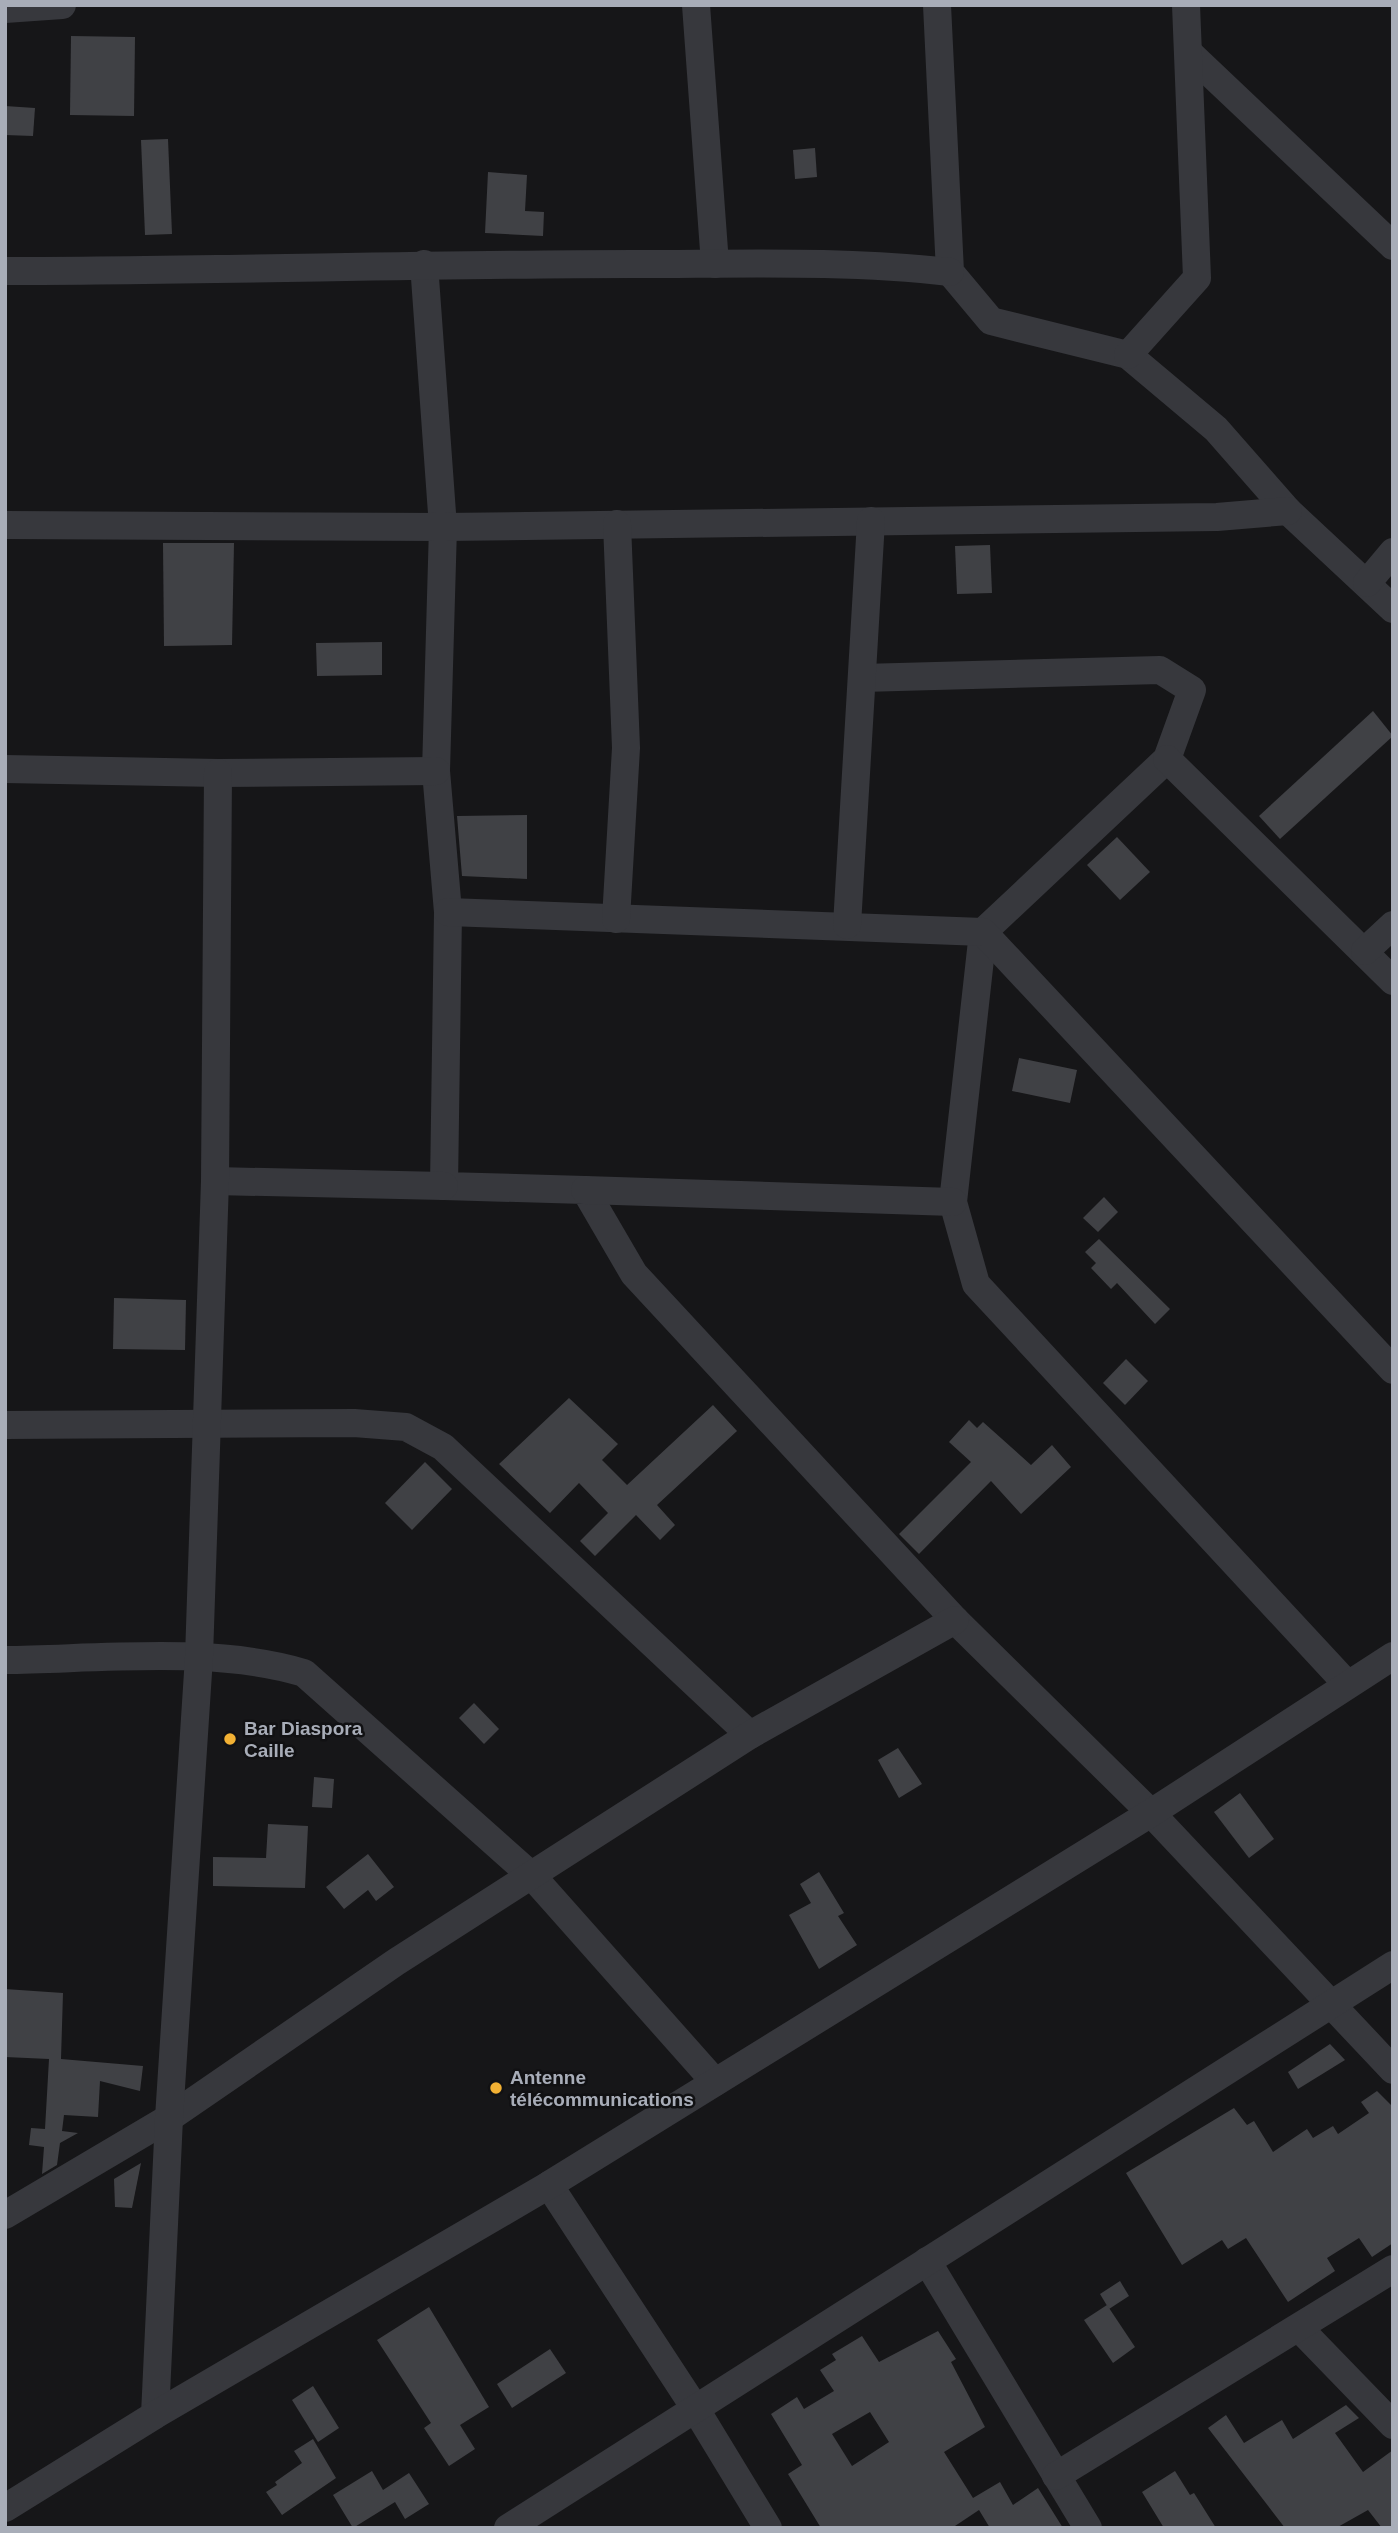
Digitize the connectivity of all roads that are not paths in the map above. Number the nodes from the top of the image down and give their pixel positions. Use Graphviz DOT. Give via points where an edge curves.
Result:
graph roads {
  1 [pos="61,5"];
  2 [pos="696,5"];
  3 [pos="937,5"];
  4 [pos="1186,5"];
  5 [pos="5,9"];
  6 [pos="1188,52"];
  7 [pos="1393,246"];
  8 [pos="424,264"];
  9 [pos="715,264"];
  10 [pos="5,271"];
  11 [pos="950,272"];
  12 [pos="1128,355"];
  13 [pos="1288,511"];
  14 [pos="871,521"];
  15 [pos="5,524"];
  16 [pos="617,524"];
  17 [pos="443,527"];
  18 [pos="1393,552"];
  19 [pos="1367,583"];
  20 [pos="1393,609"];
  21 [pos="862,678"];
  22 [pos="1167,759"];
  23 [pos="5,769"];
  24 [pos="436,771"];
  25 [pos="218,773"];
  26 [pos="448,912"];
  27 [pos="616,919"];
  28 [pos="847,925"];
  29 [pos="1393,925"];
  30 [pos="984,932"];
  31 [pos="1365,951"];
  32 [pos="1393,981"];
  33 [pos="215,1181"];
  34 [pos="444,1186"];
  35 [pos="585,1190"];
  36 [pos="953,1202"];
  37 [pos="1393,1370"];
  38 [pos="5,1424"];
  39 [pos="206,1426"];
  40 [pos="955,1620"];
  41 [pos="1393,1656"];
  42 [pos="200,1657"];
  43 [pos="5,1660"];
  44 [pos="1348,1684"];
  45 [pos="750,1735"];
  46 [pos="1151,1813"];
  47 [pos="533,1877"];
  48 [pos="1393,1965"];
  49 [pos="1330,2005"];
  50 [pos="1393,2070"];
  51 [pos="715,2082"];
  52 [pos="169,2118"];
  53 [pos="549,2185"];
  54 [pos="5,2215"];
  55 [pos="927,2261"];
  56 [pos="1393,2269"];
  57 [pos="1299,2328"];
  58 [pos="695,2408"];
  59 [pos="155,2415"];
  60 [pos="1393,2424"];
  61 [pos="1056,2476"];
  62 [pos="5,2508"];
  63 [pos="508,2528"];
  64 [pos="768,2528"];
  65 [pos="1088,2528"];
  1 -- 5 [label="street"];
  2 -- 9 [label="street"];
  3 -- 11 [label="street"];
  4 -- 6 [label="street"];
  6 -- 7 [label="street"];
  6 -- 12 [label="street" via="1197,278"];
  8 -- 9 [label="street"];
  8 -- 10 [label="street"];
  8 -- 17 [label="street"];
  9 -- 11 [label="street" via="885,265"];
  11 -- 12 [label="street" via="991,321"];
  12 -- 13 [label="street" via="1216,429"];
  13 -- 14 [label="street" via="1217,517"];
  13 -- 19 [label="street"];
  14 -- 16 [label="street"];
  14 -- 21 [label="street"];
  15 -- 17 [label="street"];
  16 -- 17 [label="street"];
  16 -- 27 [label="street" via="626,748"];
  17 -- 24 [label="street"];
  18 -- 19 [label="street"];
  19 -- 20 [label="street"];
  21 -- 22 [label="street" via="1160,670 1192,690"];
  21 -- 28 [label="street"];
  22 -- 30 [label="street"];
  22 -- 31 [label="street"];
  23 -- 25 [label="street"];
  24 -- 25 [label="street"];
  24 -- 26 [label="street"];
  25 -- 33 [label="street"];
  26 -- 27 [label="street"];
  26 -- 34 [label="street"];
  27 -- 28 [label="street"];
  28 -- 30 [label="street"];
  29 -- 31 [label="street"];
  30 -- 36 [label="street"];
  30 -- 37 [label="street"];
  31 -- 32 [label="street"];
  33 -- 34 [label="street"];
  33 -- 39 [label="street"];
  34 -- 35 [label="street"];
  35 -- 36 [label="street"];
  35 -- 40 [label="street" via="634,1274"];
  36 -- 44 [label="street" via="976,1284"];
  38 -- 39 [label="street"];
  39 -- 42 [label="street"];
  39 -- 45 [label="street" via="355,1423 406,1427 443,1447"];
  40 -- 45 [label="street"];
  40 -- 46 [label="street"];
  41 -- 44 [label="street"];
  42 -- 43 [label="street"];
  42 -- 47 [label="street" via="278,1665 304,1673"];
  42 -- 52 [label="street"];
  44 -- 46 [label="street"];
  45 -- 47 [label="street"];
  46 -- 49 [label="street"];
  46 -- 51 [label="street"];
  47 -- 51 [label="street"];
  47 -- 52 [label="street" via="396,1962"];
  48 -- 49 [label="street"];
  49 -- 50 [label="street"];
  49 -- 55 [label="street"];
  51 -- 53 [label="street"];
  52 -- 54 [label="street"];
  52 -- 59 [label="street"];
  53 -- 58 [label="street"];
  53 -- 59 [label="street"];
  55 -- 58 [label="street"];
  55 -- 61 [label="street"];
  56 -- 57 [label="street"];
  57 -- 60 [label="street"];
  57 -- 61 [label="street"];
  58 -- 63 [label="street"];
  58 -- 64 [label="street"];
  59 -- 62 [label="street"];
  61 -- 65 [label="street"];
}
